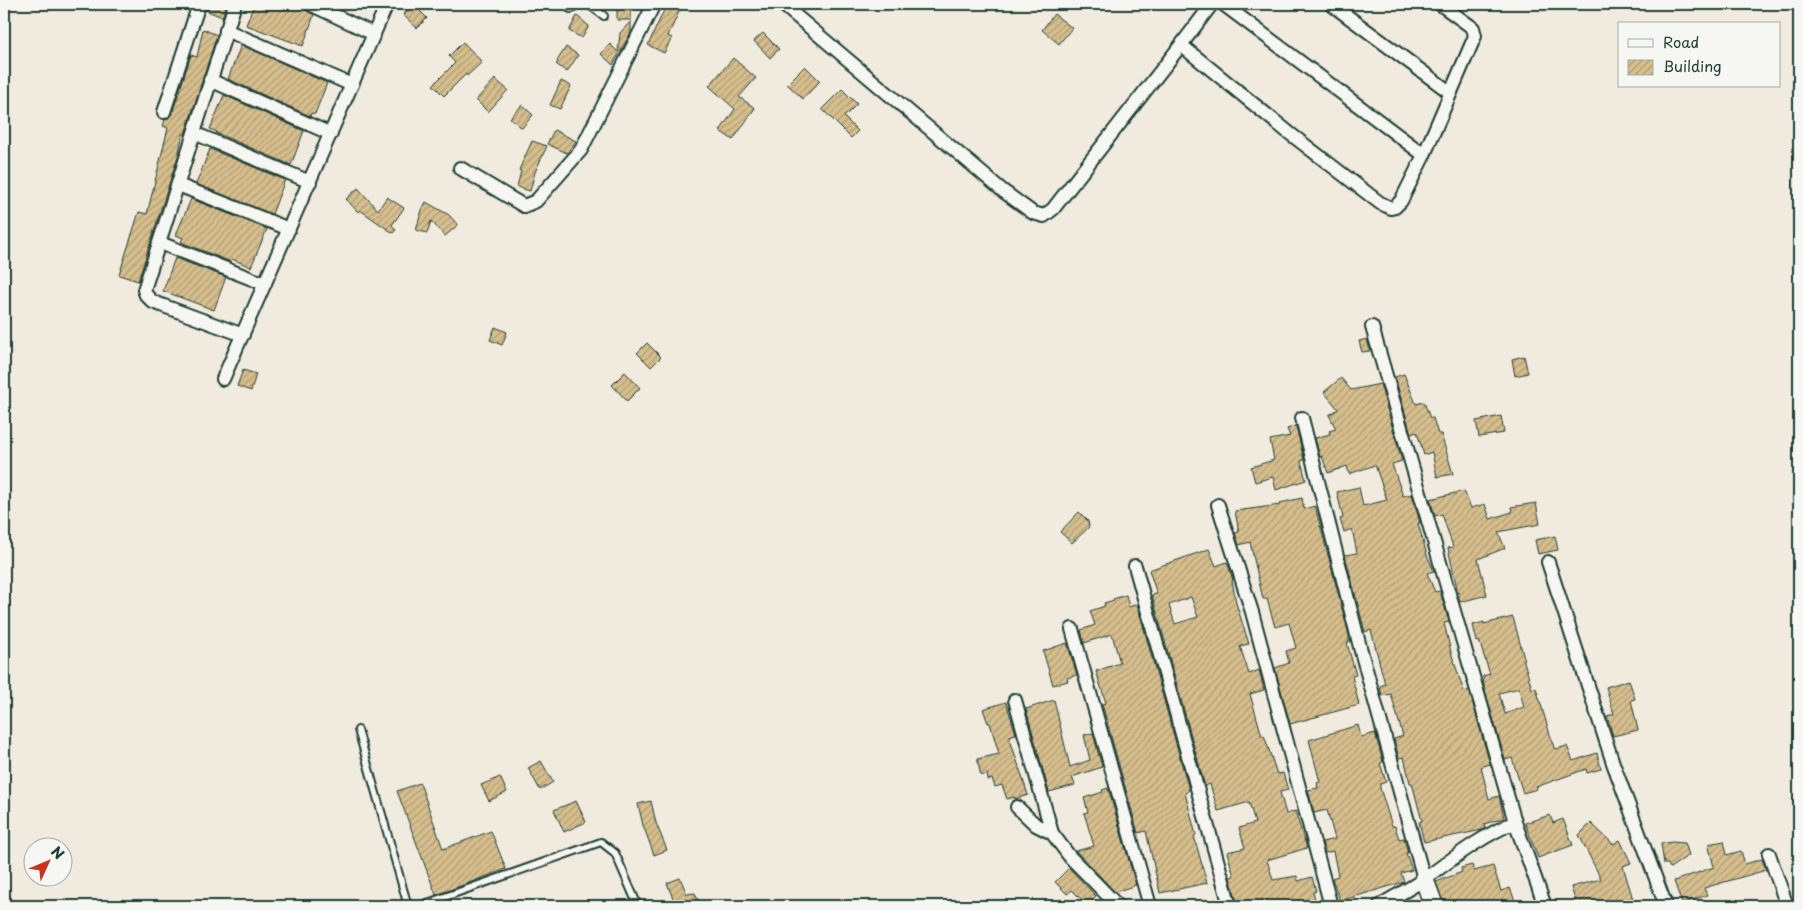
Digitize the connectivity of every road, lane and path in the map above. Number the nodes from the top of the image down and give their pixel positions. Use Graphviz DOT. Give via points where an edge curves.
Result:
graph roads {
  1 [pos="199,4"];
  2 [pos="235,4"];
  3 [pos="310,4"];
  4 [pos="387,4"];
  5 [pos="588,4"];
  6 [pos="654,4"];
  7 [pos="782,4"];
  8 [pos="1212,4"];
  9 [pos="1223,4"];
  10 [pos="1331,4"];
  11 [pos="1440,4"];
  12 [pos="604,16"];
  13 [pos="226,30"];
  14 [pos="374,34"];
  15 [pos="1181,45"];
  16 [pos="210,80"];
  17 [pos="352,85"];
  18 [pos="1451,93"];
  19 [pos="164,112"];
  20 [pos="194,133"];
  21 [pos="331,134"];
  22 [pos="1424,155"];
  23 [pos="460,168"];
  24 [pos="310,182"];
  25 [pos="178,185"];
  26 [pos="289,229"];
  27 [pos="160,243"];
  28 [pos="265,284"];
  29 [pos="1372,327"];
  30 [pos="243,335"];
  31 [pos="223,379"];
  32 [pos="1302,418"];
  33 [pos="1218,505"];
  34 [pos="1548,562"];
  35 [pos="1135,566"];
  36 [pos="1072,629"];
  37 [pos="1015,700"];
  38 [pos="358,730"];
  39 [pos="1017,807"];
  40 [pos="1515,822"];
  41 [pos="1052,833"];
  42 [pos="1769,854"];
  43 [pos="1424,879"];
  44 [pos="408,906"];
  45 [pos="419,906"];
  46 [pos="638,906"];
  47 [pos="1118,906"];
  48 [pos="1150,906"];
  49 [pos="1230,906"];
  50 [pos="1331,906"];
  51 [pos="1379,906"];
  52 [pos="1434,906"];
  53 [pos="1545,906"];
  54 [pos="1666,906"];
  55 [pos="1787,906"];
  1 -- 19 [label="street"];
  2 -- 13 [label="street"];
  3 -- 14 [label="street"];
  4 -- 14 [label="street"];
  5 -- 12 [label="lane"];
  6 -- 23 [label="street" via="581,150 536,201 524,206"];
  7 -- 15 [label="street" via="1004,191 1033,213 1044,216 1053,209"];
  8 -- 15 [label="street"];
  9 -- 22 [label="street"];
  10 -- 18 [label="street"];
  11 -- 18 [label="street" via="1473,28 1475,36"];
  13 -- 16 [label="street"];
  13 -- 17 [label="street"];
  14 -- 17 [label="street"];
  15 -- 22 [label="street" via="1288,132 1380,203 1391,208 1401,201"];
  16 -- 20 [label="street"];
  16 -- 21 [label="street"];
  17 -- 21 [label="street"];
  18 -- 22 [label="street"];
  20 -- 24 [label="street"];
  20 -- 25 [label="street"];
  21 -- 24 [label="street"];
  24 -- 26 [label="street"];
  25 -- 26 [label="street"];
  25 -- 27 [label="street"];
  26 -- 28 [label="street"];
  27 -- 28 [label="street"];
  27 -- 30 [label="street" via="144,290 152,302"];
  28 -- 30 [label="street"];
  29 -- 40 [label="street"];
  30 -- 31 [label="street"];
  32 -- 43 [label="street" via="1360,651"];
  33 -- 50 [label="street" via="1252,612"];
  34 -- 54 [label="street" via="1613,763"];
  35 -- 49 [label="street"];
  36 -- 48 [label="street"];
  37 -- 41 [label="street"];
  38 -- 44 [label="lane"];
  39 -- 41 [label="street" via="1036,825"];
  40 -- 43 [label="street" via="1474,843"];
  40 -- 53 [label="street"];
  41 -- 47 [label="street" via="1070,857"];
  42 -- 55 [label="street"];
  43 -- 51 [label="street"];
  43 -- 52 [label="street"];
  45 -- 46 [label="lane" via="601,842 615,852"];
}
